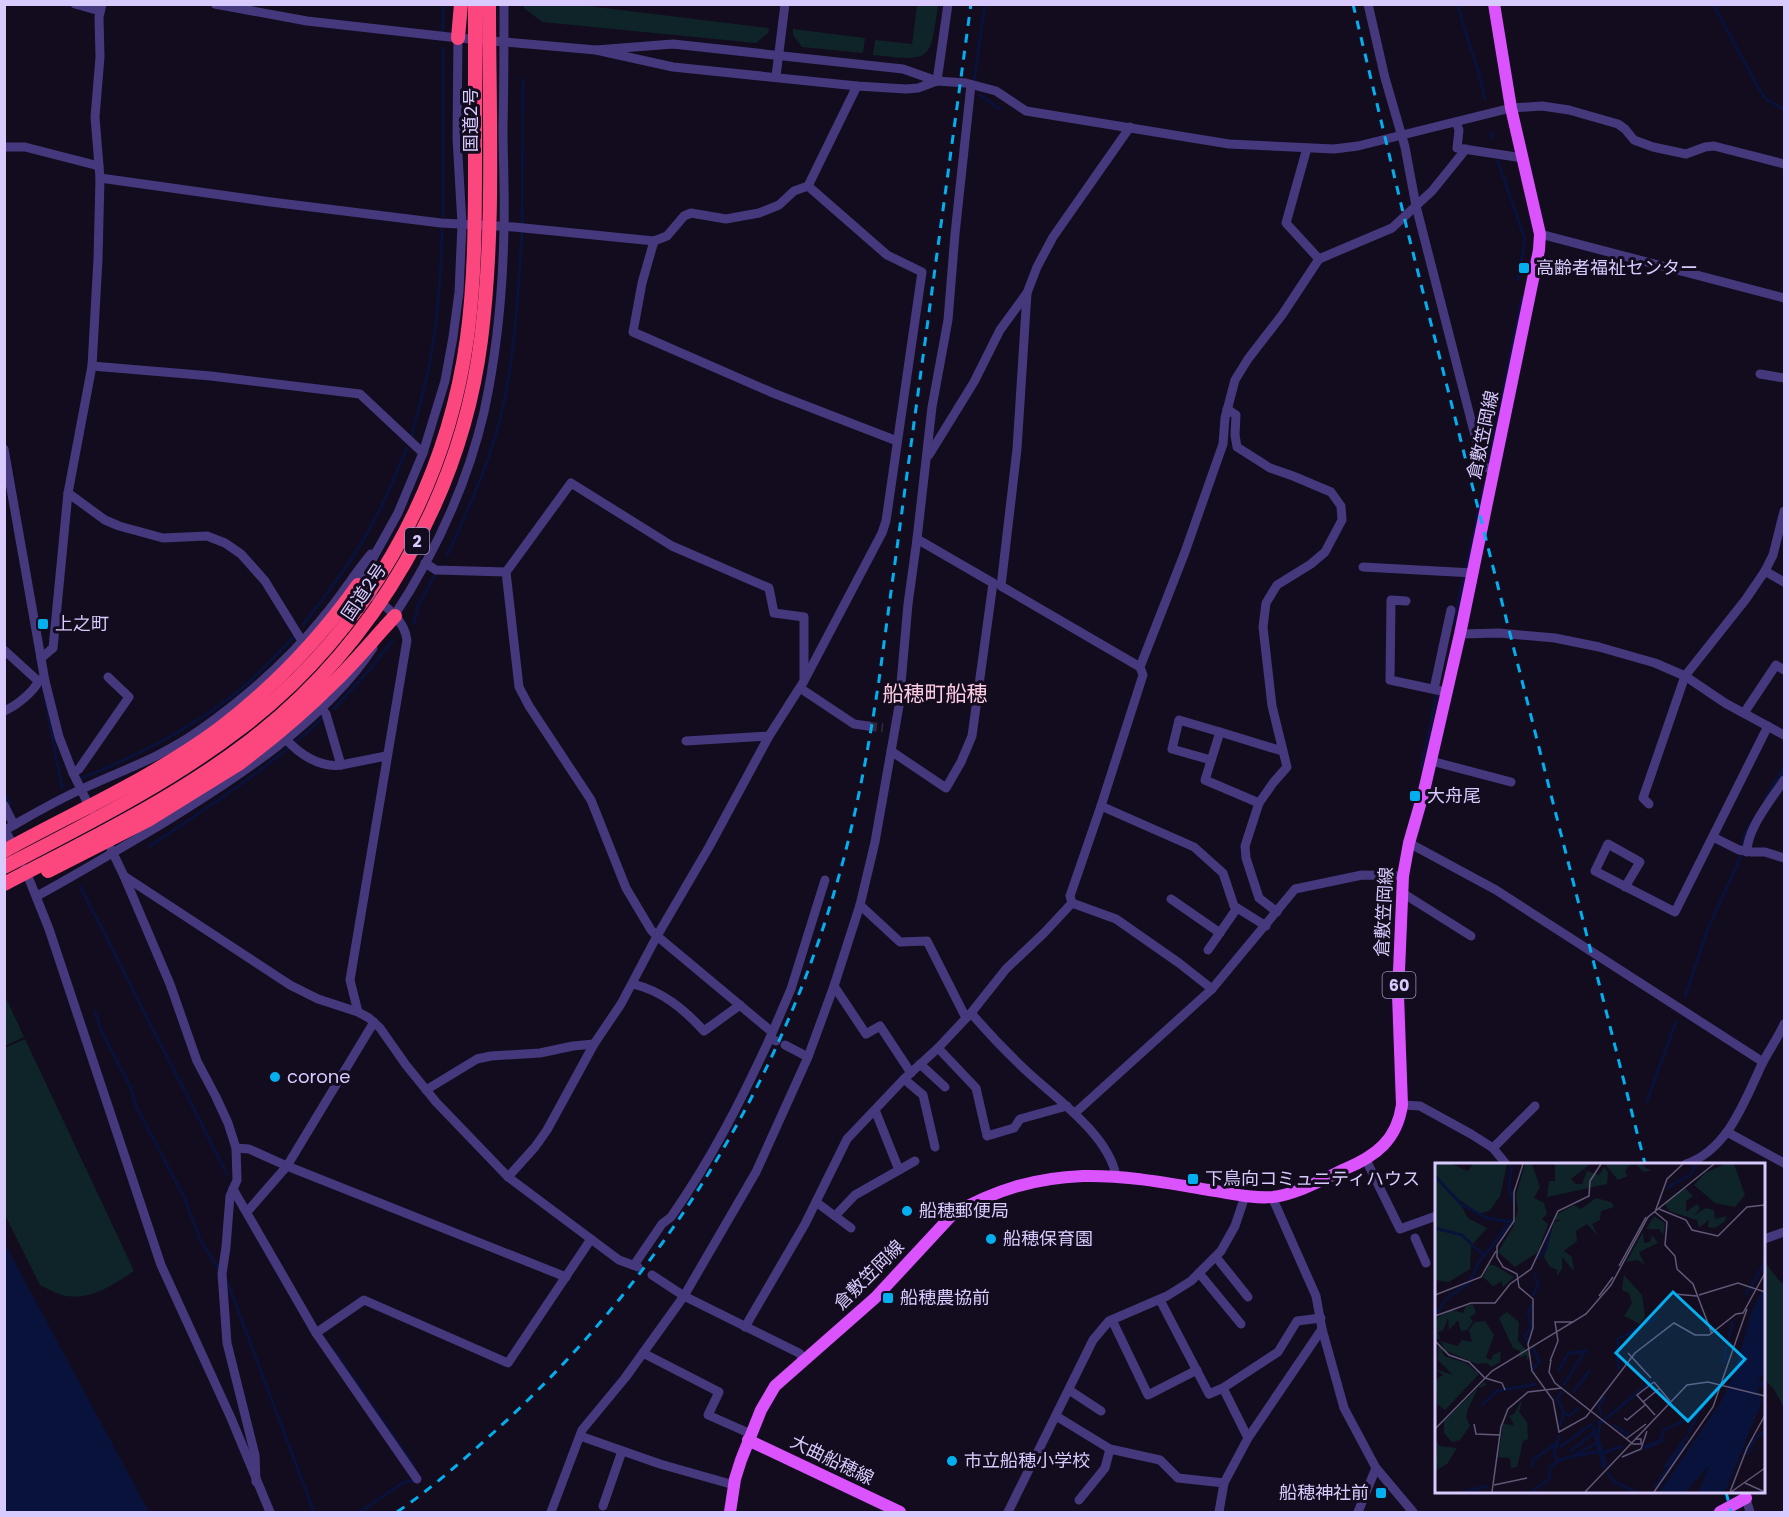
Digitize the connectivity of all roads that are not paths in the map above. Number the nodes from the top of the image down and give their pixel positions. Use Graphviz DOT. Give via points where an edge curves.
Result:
graph roads {
  1 [pos="75,4"];
  2 [pos="215,4"];
  3 [pos="459,4"];
  4 [pos="475,4"];
  5 [pos="489,4"];
  6 [pos="504,4"];
  7 [pos="785,4"];
  8 [pos="948,4"];
  9 [pos="1368,4"];
  10 [pos="1494,4"];
  11 [pos="101,8"];
  12 [pos="458,38"];
  13 [pos="504,42"];
  14 [pos="596,50"];
  15 [pos="779,54"];
  16 [pos="776,76"];
  17 [pos="937,81"];
  18 [pos="971,85"];
  19 [pos="857,86"];
  20 [pos="1511,108"];
  21 [pos="1456,122"];
  22 [pos="1130,127"];
  23 [pos="1402,135"];
  24 [pos="4,147"];
  25 [pos="1306,148"];
  26 [pos="1466,149"];
  27 [pos="1523,158"];
  28 [pos="1785,164"];
  29 [pos="99,166"];
  30 [pos="100,178"];
  31 [pos="808,186"];
  32 [pos="1416,206"];
  33 [pos="462,224"];
  34 [pos="504,226"];
  35 [pos="1540,234"];
  36 [pos="654,240"];
  37 [pos="1319,259"];
  38 [pos="1027,293"];
  39 [pos="1785,298"];
  40 [pos="92,366"];
  41 [pos="1760,374"];
  42 [pos="1785,378"];
  43 [pos="1227,409"];
  44 [pos="897,441"];
  45 [pos="4,449"];
  46 [pos="423,453"];
  47 [pos="927,458"];
  48 [pos="1494,469"];
  49 [pos="68,493"];
  50 [pos="1785,511"];
  51 [pos="918,539"];
  52 [pos="382,541"];
  53 [pos="425,563"];
  54 [pos="1363,567"];
  55 [pos="1765,571"];
  56 [pos="506,572"];
  57 [pos="1467,572"];
  58 [pos="1785,582"];
  59 [pos="358,585"];
  60 [pos="997,585"];
  61 [pos="1406,601"];
  62 [pos="1451,610"];
  63 [pos="394,616"];
  64 [pos="1460,634"];
  65 [pos="302,641"];
  66 [pos="4,650"];
  67 [pos="41,658"];
  68 [pos="1140,667"];
  69 [pos="1785,670"];
  70 [pos="1685,676"];
  71 [pos="108,677"];
  72 [pos="42,680"];
  73 [pos="802,685"];
  74 [pos="1439,691"];
  75 [pos="321,707"];
  76 [pos="4,711"];
  77 [pos="1744,713"];
  78 [pos="868,726"];
  79 [pos="1768,726"];
  80 [pos="883,728"];
  81 [pos="895,730"];
  82 [pos="1220,732"];
  83 [pos="1785,735"];
  84 [pos="769,736"];
  85 [pos="686,741"];
  86 [pos="290,744"];
  87 [pos="891,751"];
  88 [pos="1282,751"];
  89 [pos="386,756"];
  90 [pos="150,759"];
  91 [pos="1211,760"];
  92 [pos="1431,760"];
  93 [pos="341,765"];
  94 [pos="73,773"];
  95 [pos="1785,780"];
  96 [pos="1511,782"];
  97 [pos="80,790"];
  98 [pos="1259,803"];
  99 [pos="1649,804"];
  100 [pos="4,805"];
  101 [pos="1101,807"];
  102 [pos="180,812"];
  103 [pos="14,825"];
  104 [pos="5,830"];
  105 [pos="1713,837"];
  106 [pos="1408,843"];
  107 [pos="4,851"];
  108 [pos="1743,851"];
  109 [pos="113,854"];
  110 [pos="1785,858"];
  111 [pos="4,867"];
  112 [pos="124,876"];
  113 [pos="1403,876"];
  114 [pos="825,880"];
  115 [pos="4,884"];
  116 [pos="1625,887"];
  117 [pos="1401,892"];
  118 [pos="4,894"];
  119 [pos="37,896"];
  120 [pos="1171,899"];
  121 [pos="1072,903"];
  122 [pos="860,905"];
  123 [pos="1237,908"];
  124 [pos="1277,912"];
  125 [pos="1266,926"];
  126 [pos="1220,933"];
  127 [pos="657,936"];
  128 [pos="1471,936"];
  129 [pos="1208,950"];
  130 [pos="633,984"];
  131 [pos="834,986"];
  132 [pos="1212,989"];
  133 [pos="740,1005"];
  134 [pos="357,1012"];
  135 [pos="969,1015"];
  136 [pos="374,1022"];
  137 [pos="1785,1024"];
  138 [pos="776,1039"];
  139 [pos="594,1044"];
  140 [pos="938,1048"];
  141 [pos="808,1057"];
  142 [pos="1763,1062"];
  143 [pos="920,1064"];
  144 [pos="908,1076"];
  145 [pos="945,1087"];
  146 [pos="426,1090"];
  147 [pos="1402,1105"];
  148 [pos="1067,1106"];
  149 [pos="1535,1106"];
  150 [pos="875,1110"];
  151 [pos="1075,1113"];
  152 [pos="1727,1132"];
  153 [pos="935,1147"];
  154 [pos="236,1148"];
  155 [pos="1493,1148"];
  156 [pos="1366,1160"];
  157 [pos="915,1161"];
  158 [pos="1505,1163"];
  159 [pos="1689,1163"];
  160 [pos="1785,1163"];
  161 [pos="287,1166"];
  162 [pos="899,1170"];
  163 [pos="1116,1176"];
  164 [pos="508,1177"];
  165 [pos="233,1189"];
  166 [pos="1245,1196"];
  167 [pos="1272,1197"];
  168 [pos="816,1202"];
  169 [pos="249,1210"];
  170 [pos="835,1216"];
  171 [pos="1435,1217"];
  172 [pos="851,1228"];
  173 [pos="1785,1232"];
  174 [pos="1415,1238"];
  175 [pos="591,1239"];
  176 [pos="1765,1239"];
  177 [pos="1216,1257"];
  178 [pos="1435,1260"];
  179 [pos="1199,1273"];
  180 [pos="652,1275"];
  181 [pos="566,1277"];
  182 [pos="684,1296"];
  183 [pos="1248,1297"];
  184 [pos="1160,1299"];
  185 [pos="1112,1320"];
  186 [pos="1322,1323"];
  187 [pos="1241,1324"];
  188 [pos="745,1328"];
  189 [pos="319,1331"];
  190 [pos="643,1353"];
  191 [pos="804,1359"];
  192 [pos="1197,1370"];
  193 [pos="1223,1388"];
  194 [pos="1069,1390"];
  195 [pos="1101,1411"];
  196 [pos="1056,1416"];
  197 [pos="580,1436"];
  198 [pos="750,1437"];
  199 [pos="1248,1438"];
  200 [pos="1110,1449"];
  201 [pos="622,1451"];
  202 [pos="1376,1468"];
  203 [pos="417,1479"];
  204 [pos="256,1482"];
  205 [pos="1224,1483"];
  206 [pos="734,1485"];
  207 [pos="1745,1495"];
  208 [pos="1078,1500"];
  209 [pos="603,1506"];
  210 [pos="270,1512"];
  211 [pos="551,1512"];
  212 [pos="730,1512"];
  213 [pos="900,1512"];
  214 [pos="1008,1512"];
  215 [pos="1219,1512"];
  216 [pos="1358,1512"];
  217 [pos="1413,1512"];
  218 [pos="1720,1512"];
  219 [pos="1750,1512"];
  1 -- 11 [label="street"];
  2 -- 12 [label="street" via="307,21"];
  3 -- 12 [label="highway"];
  4 -- 111 [label="highway, 国道2号 / 2, bridge" via="474,252 467,338 440,453 410,523 350,620 268,706 174,774"];
  5 -- 115 [label="highway, 国道2号 / 2, bridge" via="486,298 475,381 453,460 404,565 334,662 258,734 146,808"];
  6 -- 13 [label="street"];
  7 -- 15 [label="street"];
  8 -- 17 [label="street"];
  9 -- 23 [label="street"];
  10 -- 20 [label="main road, 倉敷笠岡線 / 60"];
  11 -- 29 [label="street" via="95,117"];
  12 -- 13 [label="street"];
  12 -- 33 [label="street"];
  13 -- 14 [label="street"];
  13 -- 34 [label="street"];
  14 -- 15 [label="street" via="673,44"];
  14 -- 16 [label="street" via="673,67"];
  15 -- 16 [label="street"];
  15 -- 17 [label="street" via="903,69"];
  16 -- 19 [label="street"];
  17 -- 18 [label="street"];
  17 -- 19 [label="street" via="906,89"];
  18 -- 22 [label="street" via="996,91 1026,111"];
  18 -- 47 [label="street" via="948,320"];
  19 -- 31 [label="street"];
  20 -- 21 [label="street"];
  20 -- 27 [label="main road, 倉敷笠岡線 / 60"];
  20 -- 28 [label="street" via="1542,106 1587,114 1618,124 1634,140 1686,154 1714,146"];
  21 -- 23 [label="street"];
  21 -- 26 [label="street" via="1457,148"];
  22 -- 25 [label="street" via="1229,144"];
  22 -- 38 [label="street" via="1053,237"];
  23 -- 25 [label="street" via="1358,146"];
  23 -- 32 [label="street"];
  24 -- 29 [label="street" via="25,147"];
  25 -- 37 [label="street" via="1286,223"];
  26 -- 27 [label="street"];
  26 -- 32 [label="street"];
  27 -- 35 [label="main road, 倉敷笠岡線 / 60"];
  29 -- 30 [label="street"];
  30 -- 33 [label="street"];
  30 -- 40 [label="street"];
  31 -- 36 [label="street" via="759,213 726,219 691,213 667,236"];
  31 -- 44 [label="street" via="887,255 922,272"];
  32 -- 37 [label="street" via="1382,234"];
  32 -- 48 [label="street" via="1480,455 1484,466"];
  33 -- 34 [label="street"];
  33 -- 46 [label="street" via="453,338 445,381"];
  34 -- 36 [label="street"];
  34 -- 53 [label="street" via="496,336 483,414 458,490"];
  35 -- 39 [label="street"];
  35 -- 48 [label="main road, 倉敷笠岡線 / 60"];
  36 -- 44 [label="street" via="633,332 772,393"];
  37 -- 43 [label="street" via="1235,380"];
  38 -- 47 [label="street" via="1000,330 974,382"];
  38 -- 60 [label="street" via="1017,449"];
  40 -- 46 [label="street" via="360,394"];
  40 -- 49 [label="street"];
  41 -- 42 [label="street"];
  43 -- 68 [label="street" via="1223,444"];
  43 -- 88 [label="street" via="1236,415 1237,447 1270,468 1331,492 1341,506 1342,520 1325,552 1277,585 1266,603 1263,627 1272,706"];
  44 -- 73 [label="street" via="882,533"];
  45 -- 67 [label="street"];
  46 -- 52 [label="street"];
  47 -- 51 [label="street"];
  48 -- 57 [label="main road, 倉敷笠岡線 / 60"];
  49 -- 65 [label="street" via="119,526 163,538 207,536 225,543 241,554 265,581"];
  49 -- 67 [label="street" via="53,648"];
  50 -- 55 [label="street"];
  51 -- 60 [label="street"];
  51 -- 81 [label="street"];
  52 -- 59 [label="street"];
  52 -- 65 [label="street"];
  53 -- 56 [label="street" via="436,570"];
  53 -- 63 [label="street"];
  54 -- 57 [label="street"];
  55 -- 58 [label="street"];
  55 -- 70 [label="street"];
  56 -- 73 [label="street" via="571,483 672,546 769,588 774,613 804,617"];
  56 -- 127 [label="street" via="519,687 591,800 626,888"];
  57 -- 64 [label="main road, 倉敷笠岡線 / 60"];
  59 -- 63 [label="street"];
  59 -- 107 [label="highway, bridge" via="300,658 215,732 151,772"];
  60 -- 68 [label="street"];
  60 -- 87 [label="street" via="972,736 946,788"];
  61 -- 74 [label="street" via="1391,600 1390,681"];
  62 -- 74 [label="street"];
  63 -- 75 [label="street" via="366,659"];
  63 -- 89 [label="street" via="402,624 407,640"];
  63 -- 118 [label="highway, bridge" via="315,701 240,763 148,820"];
  64 -- 70 [label="street" via="1555,638 1655,663"];
  64 -- 74 [label="main road, 倉敷笠岡線 / 60"];
  65 -- 90 [label="street" via="226,711"];
  66 -- 72 [label="street" via="37,680"];
  67 -- 72 [label="street"];
  68 -- 101 [label="street" via="1143,675"];
  69 -- 77 [label="street" via="1776,665"];
  70 -- 77 [label="street"];
  70 -- 99 [label="street" via="1643,798"];
  71 -- 94 [label="street" via="129,697"];
  72 -- 76 [label="street"];
  72 -- 94 [label="street"];
  73 -- 78 [label="street" via="854,723"];
  73 -- 84 [label="street"];
  74 -- 92 [label="main road, 倉敷笠岡線 / 60"];
  75 -- 86 [label="street"];
  75 -- 93 [label="street"];
  77 -- 79 [label="street"];
  79 -- 83 [label="street"];
  79 -- 105 [label="street"];
  80 -- 81 [label="street"];
  81 -- 87 [label="street"];
  82 -- 88 [label="street"];
  82 -- 91 [label="street"];
  82 -- 91 [label="street" via="1179,720 1172,748"];
  84 -- 85 [label="street"];
  84 -- 127 [label="street"];
  86 -- 93 [label="street" via="303,755 325,764"];
  86 -- 102 [label="street"];
  87 -- 122 [label="street"];
  88 -- 98 [label="street" via="1287,767"];
  89 -- 93 [label="street"];
  89 -- 134 [label="street" via="350,980"];
  90 -- 97 [label="street"];
  90 -- 102 [label="street"];
  91 -- 98 [label="street" via="1204,780"];
  92 -- 96 [label="street"];
  92 -- 106 [label="main road, 倉敷笠岡線 / 60"];
  94 -- 97 [label="street"];
  95 -- 108 [label="street"];
  97 -- 103 [label="street"];
  97 -- 109 [label="street"];
  98 -- 124 [label="street" via="1245,846 1246,858 1259,898"];
  100 -- 103 [label="street"];
  101 -- 121 [label="street" via="1070,896"];
  101 -- 123 [label="street" via="1194,847 1223,873"];
  102 -- 109 [label="street"];
  103 -- 104 [label="street"];
  104 -- 119 [label="street"];
  105 -- 108 [label="street"];
  105 -- 116 [label="street" via="1675,912"];
  106 -- 113 [label="main road, 倉敷笠岡線 / 60"];
  106 -- 142 [label="street" via="1496,890"];
  108 -- 110 [label="street"];
  109 -- 112 [label="street"];
  109 -- 119 [label="street"];
  112 -- 134 [label="street" via="291,985"];
  112 -- 154 [label="street"];
  113 -- 117 [label="main road, 倉敷笠岡線 / 60"];
  113 -- 124 [label="street" via="1362,874 1295,890"];
  114 -- 138 [label="street"];
  116 -- 116 [label="street" via="1595,871 1608,844 1640,862"];
  117 -- 128 [label="street"];
  117 -- 147 [label="main road, 倉敷笠岡線 / 60" via="1398,995"];
  119 -- 204 [label="street" via="161,1265"];
  120 -- 126 [label="street"];
  121 -- 132 [label="street" via="1116,919"];
  121 -- 135 [label="street" via="1006,969"];
  122 -- 131 [label="street"];
  122 -- 135 [label="street" via="900,942 927,941"];
  123 -- 125 [label="street"];
  123 -- 126 [label="street"];
  124 -- 125 [label="street"];
  125 -- 132 [label="street"];
  126 -- 129 [label="street"];
  127 -- 130 [label="street"];
  127 -- 133 [label="street"];
  130 -- 133 [label="street" via="659,993 704,1031"];
  130 -- 139 [label="street"];
  131 -- 141 [label="street"];
  131 -- 144 [label="street" via="866,1034 880,1026"];
  132 -- 151 [label="street"];
  133 -- 138 [label="street"];
  134 -- 136 [label="street"];
  135 -- 140 [label="street"];
  135 -- 148 [label="street"];
  136 -- 146 [label="street"];
  136 -- 161 [label="street"];
  137 -- 142 [label="street"];
  138 -- 141 [label="street"];
  138 -- 175 [label="street" via="711,1158 636,1266 619,1260"];
  139 -- 146 [label="street" via="477,1059"];
  139 -- 164 [label="street" via="547,1130"];
  140 -- 143 [label="street"];
  140 -- 148 [label="street" via="976,1088 987,1136 1014,1128 1020,1119"];
  141 -- 182 [label="street" via="756,1172"];
  142 -- 152 [label="street"];
  143 -- 144 [label="street"];
  143 -- 145 [label="street"];
  144 -- 150 [label="street"];
  144 -- 153 [label="street" via="923,1095"];
  146 -- 164 [label="street"];
  147 -- 155 [label="street" via="1420,1106"];
  147 -- 156 [label="main road, 倉敷笠岡線 / 60" via="1393,1135"];
  148 -- 151 [label="street"];
  149 -- 155 [label="street"];
  150 -- 162 [label="street"];
  150 -- 168 [label="street" via="847,1139"];
  151 -- 163 [label="street" via="1101,1145"];
  152 -- 159 [label="street"];
  152 -- 160 [label="street"];
  154 -- 161 [label="street" via="249,1149"];
  154 -- 165 [label="street" via="237,1180"];
  155 -- 158 [label="street"];
  156 -- 167 [label="main road, 倉敷笠岡線 / 60"];
  156 -- 171 [label="street" via="1400,1229"];
  157 -- 162 [label="street"];
  161 -- 169 [label="street"];
  161 -- 181 [label="street"];
  162 -- 170 [label="street" via="855,1195"];
  163 -- 166 [label="main road, 倉敷笠岡線 / 60"];
  163 -- 191 [label="main road, 倉敷笠岡線 / 60" via="1040,1180 968,1205 953,1214 875,1298"];
  164 -- 175 [label="street"];
  165 -- 169 [label="street"];
  165 -- 204 [label="street" via="222,1274 227,1343 255,1455"];
  166 -- 167 [label="main road, 倉敷笠岡線 / 60"];
  166 -- 177 [label="street" via="1235,1226"];
  167 -- 186 [label="street" via="1316,1296"];
  168 -- 170 [label="street"];
  168 -- 188 [label="street"];
  169 -- 189 [label="street" via="297,1302"];
  170 -- 172 [label="street"];
  173 -- 176 [label="street"];
  174 -- 178 [label="street" via="1423,1264"];
  175 -- 181 [label="street"];
  177 -- 179 [label="street"];
  177 -- 183 [label="street"];
  179 -- 184 [label="street"];
  179 -- 187 [label="street"];
  180 -- 182 [label="street"];
  181 -- 189 [label="street" via="508,1364 364,1300"];
  182 -- 188 [label="street"];
  182 -- 190 [label="street"];
  184 -- 185 [label="street"];
  184 -- 192 [label="street"];
  185 -- 192 [label="street" via="1148,1395"];
  185 -- 194 [label="street" via="1093,1340"];
  186 -- 193 [label="street" via="1297,1321 1278,1352"];
  186 -- 199 [label="street"];
  186 -- 202 [label="street" via="1344,1408"];
  188 -- 191 [label="street"];
  189 -- 203 [label="street"];
  190 -- 197 [label="street"];
  190 -- 198 [label="street" via="719,1392 708,1415"];
  191 -- 198 [label="main road, 倉敷笠岡線 / 60" via="775,1386"];
  192 -- 193 [label="street" via="1209,1394"];
  193 -- 199 [label="street"];
  194 -- 195 [label="street"];
  194 -- 196 [label="street"];
  196 -- 200 [label="street"];
  196 -- 214 [label="street"];
  197 -- 201 [label="street"];
  197 -- 211 [label="street"];
  198 -- 206 [label="main road, 倉敷笠岡線 / 60"];
  198 -- 213 [label="main road, 大曲船穂線"];
  199 -- 205 [label="street"];
  200 -- 205 [label="street" via="1160,1460 1178,1478"];
  200 -- 208 [label="street" via="1105,1468"];
  201 -- 206 [label="street"];
  201 -- 209 [label="street"];
  202 -- 216 [label="street"];
  202 -- 217 [label="street"];
  204 -- 210 [label="street"];
  205 -- 215 [label="street"];
  206 -- 212 [label="main road, 倉敷笠岡線 / 60"];
  207 -- 218 [label="main road"];
  207 -- 219 [label="street"];
}
